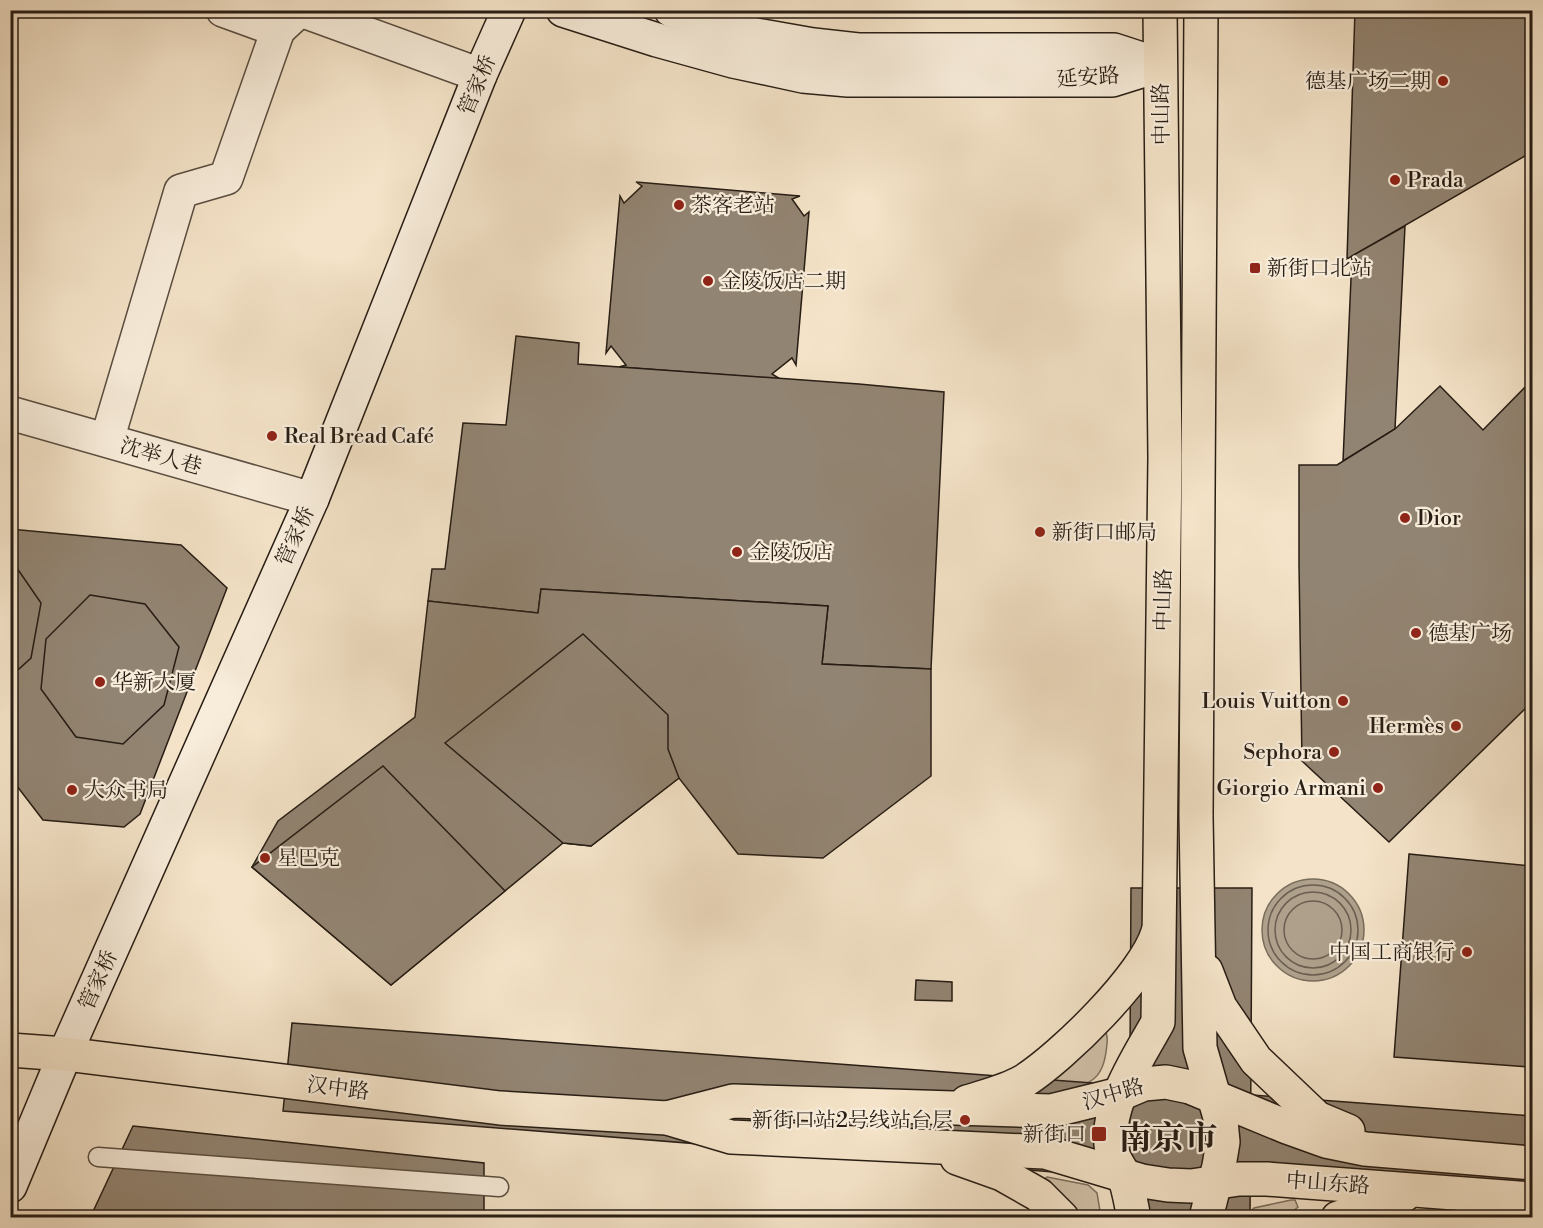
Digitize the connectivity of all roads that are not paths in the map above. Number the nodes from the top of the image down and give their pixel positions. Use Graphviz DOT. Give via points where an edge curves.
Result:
graph roads {
  1 [pos="223,10"];
  2 [pos="509,10"];
  3 [pos="563,10"];
  4 [pos="671,10"];
  5 [pos="1160,10"];
  6 [pos="1201,10"];
  7 [pos="292,17"];
  8 [pos="1161,65"];
  9 [pos="480,75"];
  10 [pos="10,413"];
  11 [pos="107,440"];
  12 [pos="312,499"];
  13 [pos="1197,649"];
  14 [pos="1159,927"];
  15 [pos="1198,928"];
  16 [pos="10,1050"];
  17 [pos="64,1054"];
  18 [pos="1166,1082"];
  19 [pos="1120,1094"];
  20 [pos="1215,1098"];
  21 [pos="928,1108"];
  22 [pos="667,1118"];
  23 [pos="930,1147"];
  24 [pos="1419,1154"];
  25 [pos="98,1157"];
  26 [pos="1533,1163"];
  27 [pos="1124,1176"];
  28 [pos="10,1186"];
  29 [pos="498,1187"];
  30 [pos="1420,1190"];
  31 [pos="1212,1192"];
  32 [pos="1533,1199"];
  33 [pos="1062,1218"];
  34 [pos="1134,1218"];
  35 [pos="1338,1218"];
  1 -- 7 [label="street"];
  2 -- 9 [label="street, 管家桥"];
  3 -- 8 [label="street, 延安路" via="733,61 803,76 848,80 1112,80"];
  4 -- 8 [label="street, 延安路" via="756,35 813,45 858,50 1114,50"];
  5 -- 8 [label="main road, 中山路"];
  6 -- 13 [label="main road, 中山路"];
  7 -- 9 [label="street"];
  7 -- 11 [label="street" via="226,178 181,191"];
  8 -- 14 [label="main road, 中山路" via="1165,457"];
  9 -- 12 [label="street, 管家桥"];
  10 -- 11 [label="street, 沈举人巷"];
  11 -- 12 [label="street, 沈举人巷"];
  12 -- 17 [label="street, 管家桥"];
  13 -- 15 [label="lane"];
  14 -- 19 [label="main road, 中山路" via="1158,1022"];
  14 -- 21 [label="main road" via="1154,946 1126,984 1041,1070 1022,1083 993,1094"];
  15 -- 20 [label="lane" via="1200,1048"];
  15 -- 24 [label="main road" via="1202,959 1220,1007 1256,1060 1317,1118 1377,1143"];
  16 -- 17 [label="main road, 汉中路"];
  17 -- 22 [label="main road, 汉中路" via="500,1108"];
  17 -- 28 [label="street, 管家桥"];
  18 -- 19 [label="main road, 汉中路" via="1144,1084"];
  18 -- 20 [label="main road, 中山东路"];
  19 -- 21 [label="main road, 汉中路" via="1051,1111"];
  19 -- 27 [label="main road, 中山路" via="1110,1137 1113,1155"];
  20 -- 24 [label="main road, 中山东路" via="1326,1141"];
  20 -- 31 [label="lane" via="1223,1142"];
  21 -- 22 [label="main road, 汉中路" via="733,1101"];
  22 -- 23 [label="main road, 汉中路" via="731,1137"];
  23 -- 27 [label="main road, 汉中路" via="1045,1152"];
  23 -- 33 [label="main road" via="1002,1174 1039,1195"];
  24 -- 26 [label="main road, 中山东路"];
  25 -- 29 [label="lane"];
  27 -- 31 [label="main road, 中山东路"];
  27 -- 34 [label="main road, 中山路"];
  30 -- 31 [label="main road, 中山东路" via="1267,1179"];
  30 -- 32 [label="main road, 中山东路"];
  30 -- 35 [label="main road"];
}
